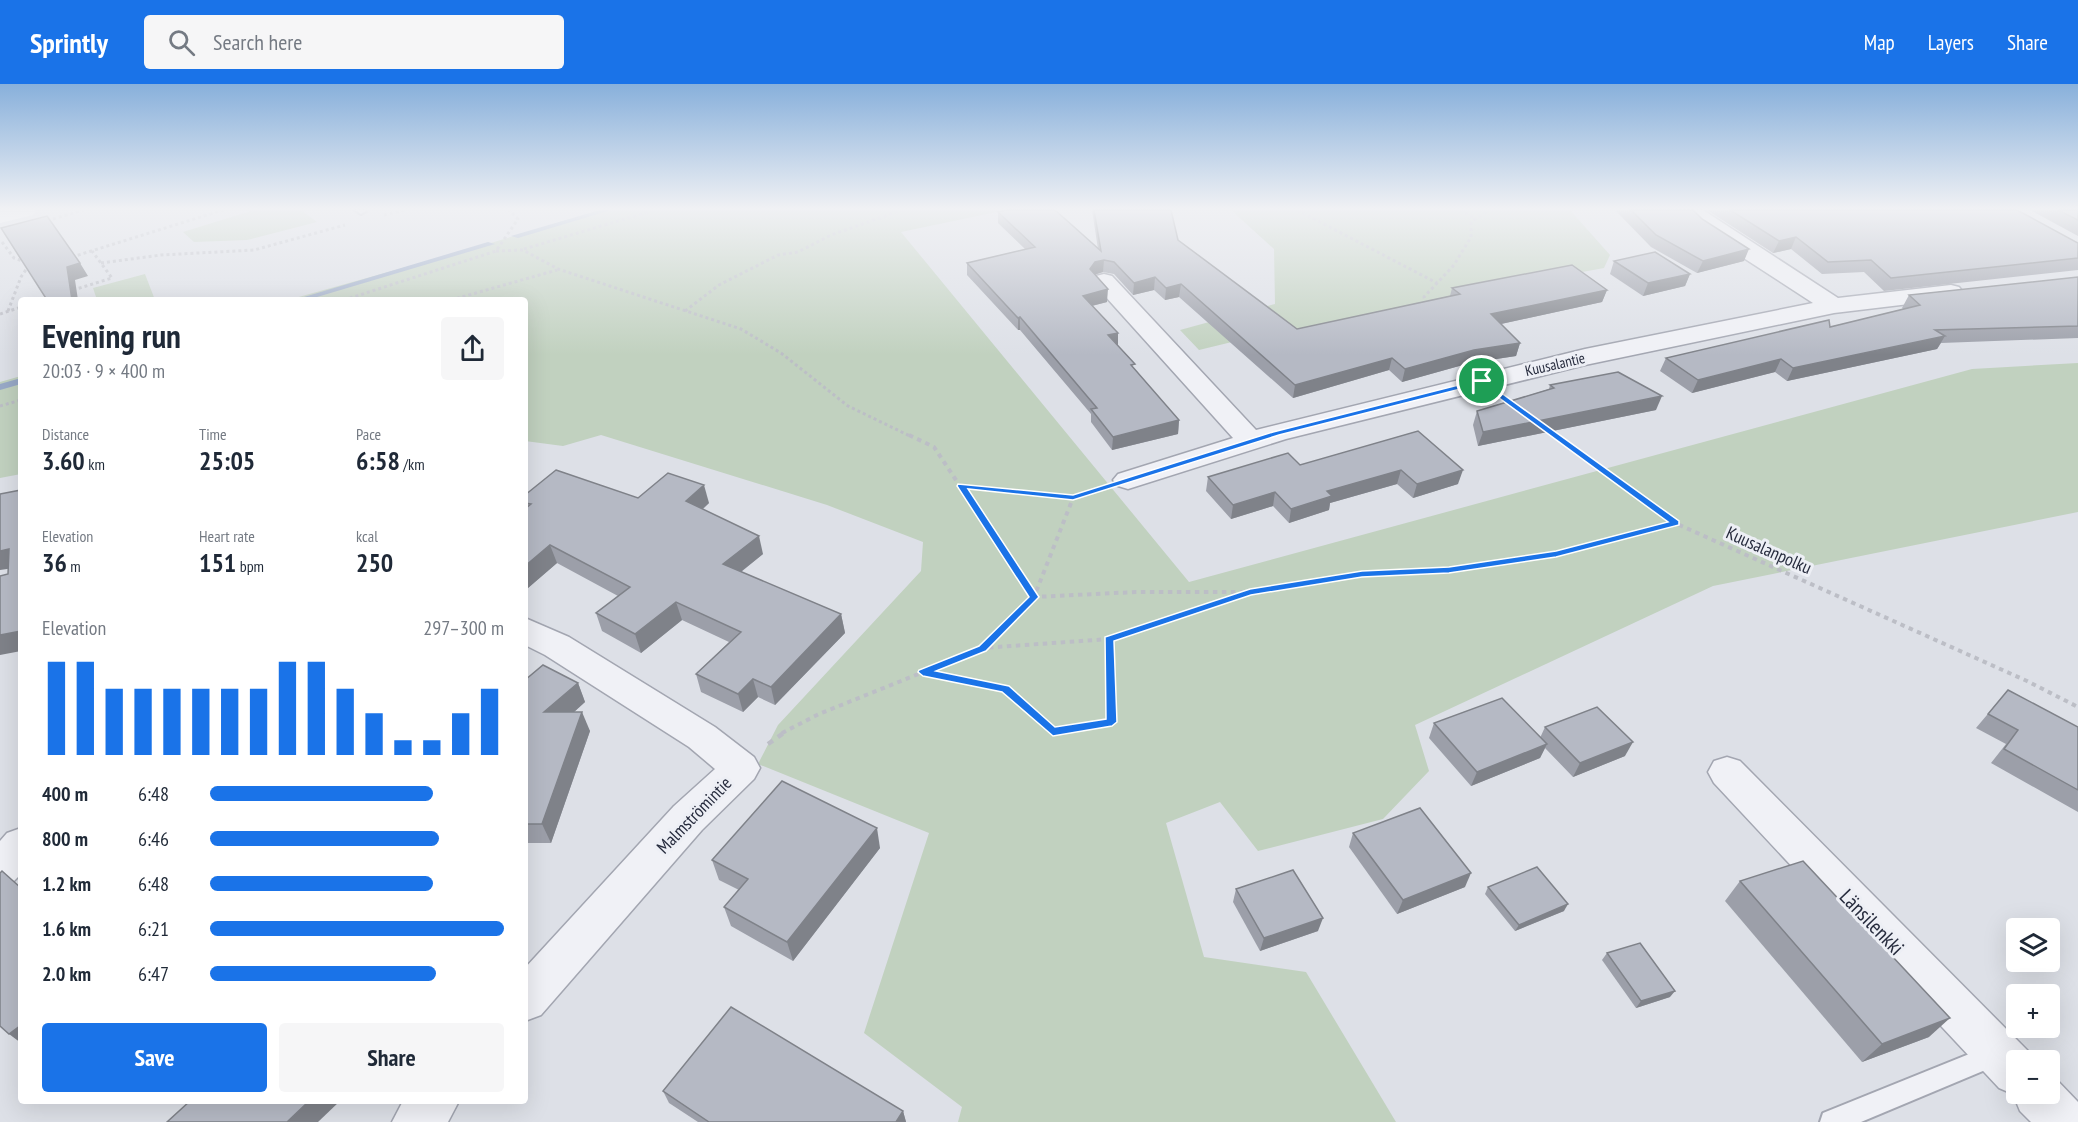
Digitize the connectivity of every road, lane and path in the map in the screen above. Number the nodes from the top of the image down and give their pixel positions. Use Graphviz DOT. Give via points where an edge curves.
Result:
graph roads {
  1 [pos="15,258"];
  2 [pos="98,258"];
  3 [pos="135,258"];
  4 [pos="470,258"];
  5 [pos="540,258"];
  6 [pos="771,258"];
  7 [pos="1388,258"];
  8 [pos="1458,258"];
  9 [pos="1760,258"];
  10 [pos="101,263"];
  11 [pos="30,264"];
  12 [pos="36,267"];
  13 [pos="558,269"];
  14 [pos="1104,281"];
  15 [pos="1437,284"];
  16 [pos="72,290"];
  17 [pos="1971,290"];
  18 [pos="353,297"];
  19 [pos="461,297"];
  20 [pos="1834,306"];
  21 [pos="1426,307"];
  22 [pos="18,308"];
  23 [pos="8,311"];
  24 [pos="685,311"];
  25 [pos="0,314"];
  26 [pos="18,401"];
  27 [pos="0,406"];
  28 [pos="1539,424"];
  29 [pos="1251,441"];
  30 [pos="1128,480"];
  31 [pos="961,486"];
  32 [pos="1073,498"];
  33 [pos="1675,523"];
  34 [pos="1250,592"];
  35 [pos="1034,597"];
  36 [pos="528,631"];
  37 [pos="1109,639"];
  38 [pos="983,648"];
  39 [pos="923,672"];
  40 [pos="2078,707"];
  41 [pos="741,768"];
  42 [pos="1727,772"];
  43 [pos="18,848"];
  44 [pos="0,869"];
  45 [pos="528,997"];
  46 [pos="2006,1062"];
  47 [pos="2006,1063"];
  48 [pos="432,1104"];
  49 [pos="2047,1104"];
  50 [pos="416,1122"];
  51 [pos="1832,1122"];
  52 [pos="2064,1122"];
  1 -- 11 [label="path"];
  2 -- 10 [label="path"];
  3 -- 10 [label="path"];
  4 -- 18 [label="path"];
  5 -- 13 [label="path"];
  6 -- 24 [label="path" via="719,285"];
  7 -- 15 [label="path"];
  8 -- 15 [label="path"];
  9 -- 20 [label="street"];
  10 -- 16 [label="path" via="112,278"];
  11 -- 12 [label="path"];
  11 -- 23 [label="path"];
  13 -- 19 [label="path"];
  13 -- 24 [label="path"];
  14 -- 29 [label="street"];
  15 -- 21 [label="path" via="1424,297"];
  17 -- 20 [label="street, Kuusalantie"];
  20 -- 29 [label="street, Kuusalantie" via="1585,357"];
  22 -- 23 [label="path"];
  23 -- 25 [label="path"];
  24 -- 31 [label="path" via="741,329 781,353 848,406 934,447"];
  26 -- 27 [label="path"];
  28 -- 33 [label="path, Kuusalanpolku"];
  29 -- 30 [label="street, Kuusalantie"];
  30 -- 32 [label="path"];
  31 -- 32 [label="path"];
  31 -- 35 [label="path"];
  32 -- 35 [label="path"];
  33 -- 34 [label="path" via="1556,554 1449,570 1362,574"];
  33 -- 40 [label="path, Kuusalanpolku"];
  34 -- 35 [label="path"];
  34 -- 37 [label="path"];
  35 -- 38 [label="path"];
  36 -- 41 [label="street, Malmströmintie" via="557,645 702,737"];
  37 -- 38 [label="path"];
  37 -- 39 [label="path" via="1112,722 1053,731 1005,689"];
  38 -- 39 [label="path"];
  39 -- 41 [label="path" via="808,719 779,735"];
  41 -- 45 [label="street, Malmströmintie" via="688,818"];
  42 -- 46 [label="street, Länsilenkki"];
  43 -- 44 [label="street"];
  47 -- 51 [label="lane"];
  48 -- 50 [label="street"];
  49 -- 52 [label="street"];
}
